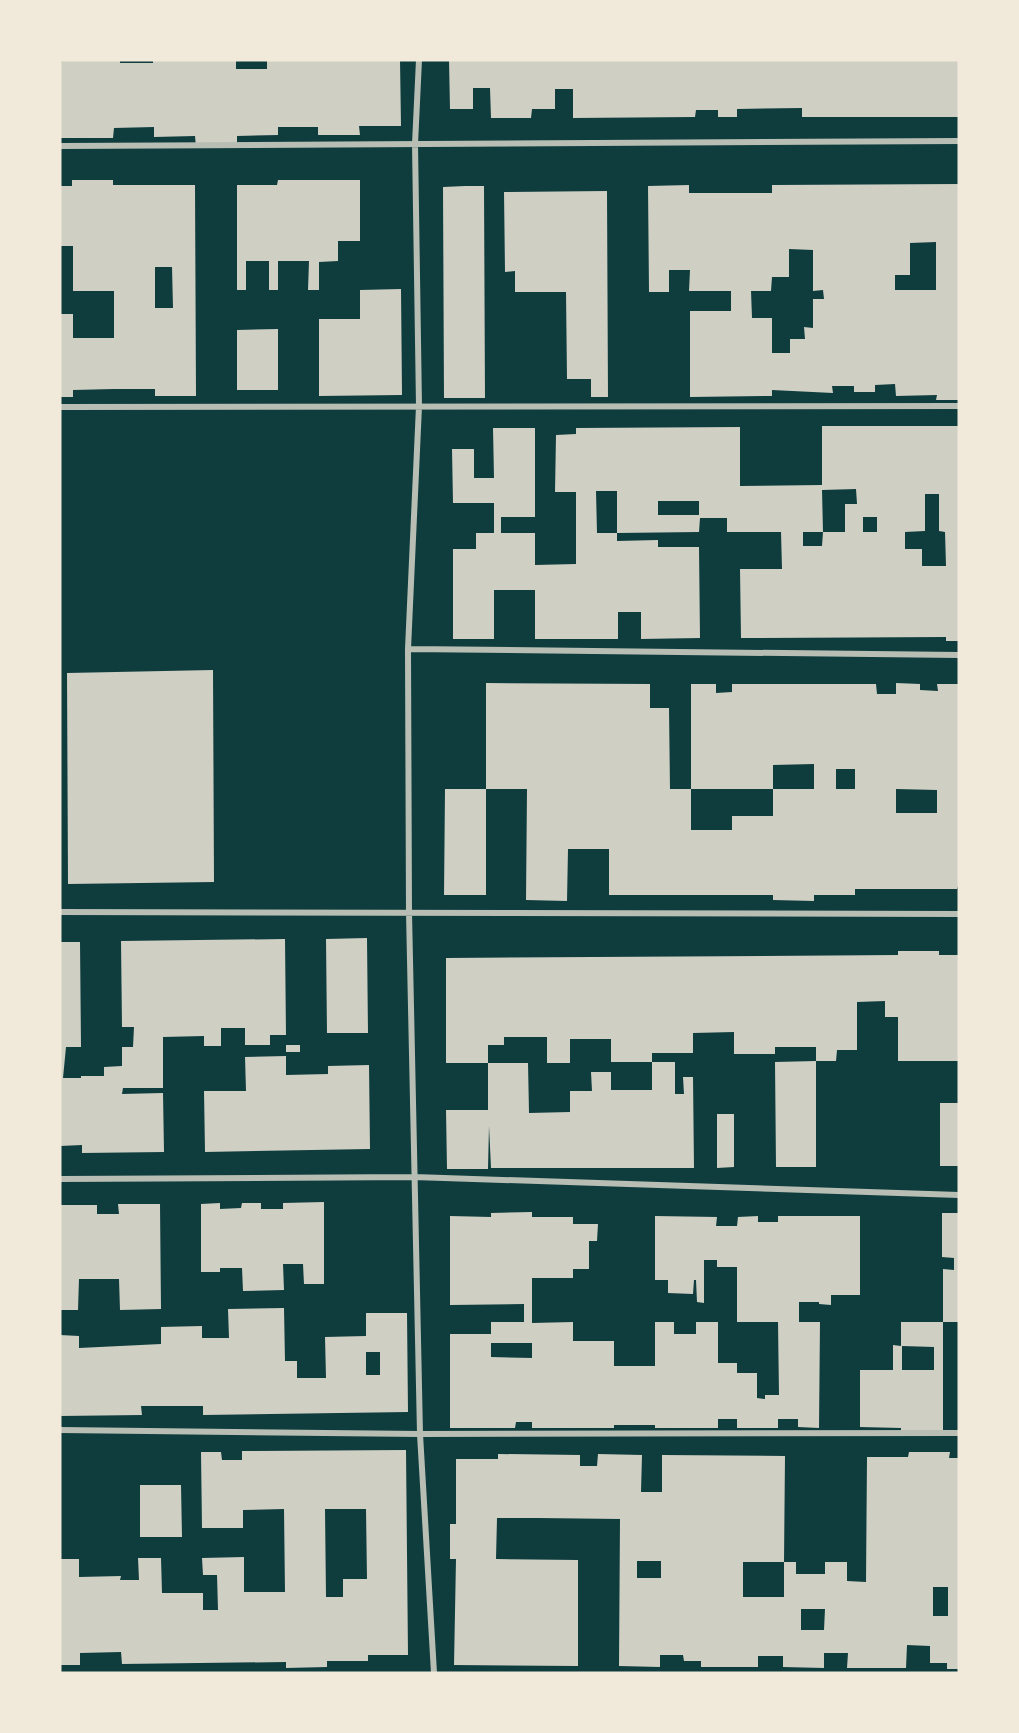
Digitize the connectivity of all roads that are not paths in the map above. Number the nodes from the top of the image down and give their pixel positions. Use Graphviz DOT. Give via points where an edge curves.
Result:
graph roads {
  1 [pos="419,60"];
  2 [pos="959,141"];
  3 [pos="415,144"];
  4 [pos="60,146"];
  5 [pos="419,406"];
  6 [pos="959,406"];
  7 [pos="60,407"];
  8 [pos="408,649"];
  9 [pos="959,655"];
  10 [pos="60,912"];
  11 [pos="409,912"];
  12 [pos="959,914"];
  13 [pos="414,1177"];
  14 [pos="60,1179"];
  15 [pos="959,1195"];
  16 [pos="60,1430"];
  17 [pos="959,1433"];
  18 [pos="420,1434"];
  19 [pos="434,1673"];
  1 -- 3 [label="street"];
  2 -- 3 [label="street"];
  3 -- 4 [label="street"];
  3 -- 5 [label="street"];
  5 -- 6 [label="street"];
  5 -- 7 [label="street"];
  5 -- 8 [label="street"];
  8 -- 9 [label="street"];
  8 -- 11 [label="street"];
  10 -- 11 [label="street"];
  11 -- 12 [label="street"];
  11 -- 13 [label="street"];
  13 -- 14 [label="street"];
  13 -- 15 [label="street"];
  13 -- 18 [label="street"];
  16 -- 18 [label="street"];
  17 -- 18 [label="street"];
  18 -- 19 [label="street"];
}
